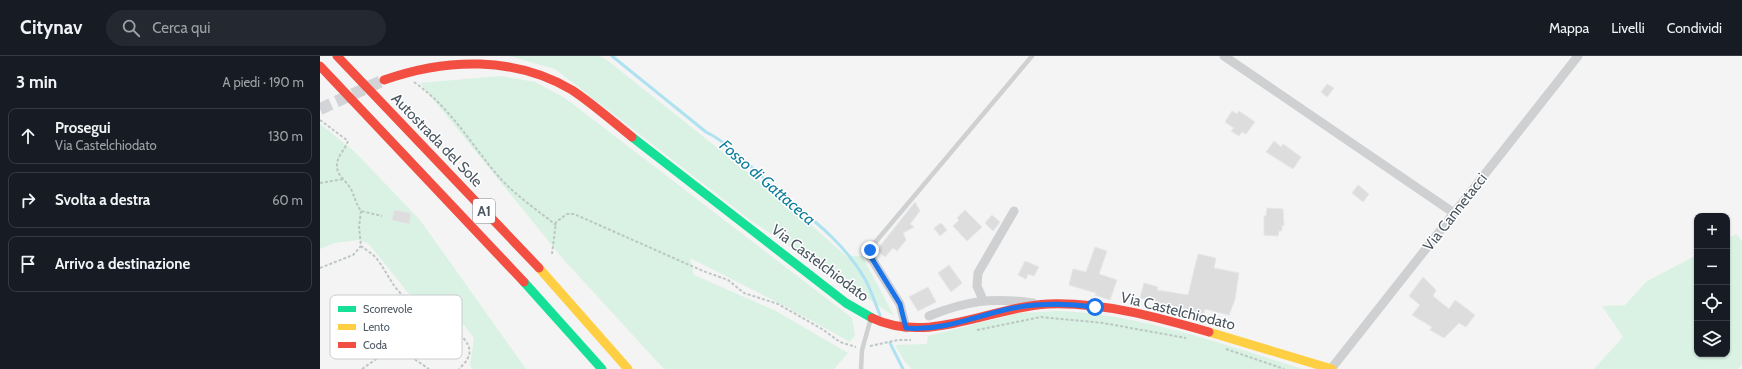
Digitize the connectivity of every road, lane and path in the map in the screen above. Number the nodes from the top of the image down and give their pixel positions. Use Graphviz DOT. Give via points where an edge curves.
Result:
graph roads {
  1 [pos="337,56"];
  2 [pos="1032,56"];
  3 [pos="1224,56"];
  4 [pos="1578,56"];
  5 [pos="320,66"];
  6 [pos="401,73"];
  7 [pos="384,80"];
  8 [pos="320,120"];
  9 [pos="344,179"];
  10 [pos="320,183"];
  11 [pos="361,211"];
  12 [pos="1014,211"];
  13 [pos="1454,213"];
  14 [pos="382,216"];
  15 [pos="556,225"];
  16 [pos="873,245"];
  17 [pos="360,246"];
  18 [pos="552,254"];
  19 [pos="320,268"];
  20 [pos="402,295"];
  21 [pos="983,300"];
  22 [pos="1044,304"];
  23 [pos="929,316"];
  24 [pos="870,318"];
  25 [pos="1001,324"];
  26 [pos="906,328"];
  27 [pos="462,336"];
  28 [pos="1187,338"];
  29 [pos="1222,348"];
  30 [pos="862,350"];
  31 [pos="376,359"];
  32 [pos="414,359"];
  33 [pos="362,369"];
  34 [pos="429,369"];
  35 [pos="459,369"];
  36 [pos="602,369"];
  37 [pos="628,369"];
  38 [pos="861,369"];
  39 [pos="1284,369"];
  40 [pos="1332,369"];
  1 -- 37 [label="main road, Autostrada del Sole / A1" via="537,266"];
  2 -- 16 [label="lane"];
  3 -- 13 [label="street"];
  4 -- 13 [label="street, Via Cannetacci"];
  5 -- 36 [label="main road, A1" via="525,283"];
  6 -- 7 [label="main road, Via Castelchiodato"];
  6 -- 15 [label="path" via="431,94 454,117 500,178"];
  6 -- 24 [label="main road, Via Castelchiodato" via="442,62 490,60 519,65 571,89 834,294"];
  8 -- 9 [label="path" via="348,141 340,154 337,166 339,174"];
  9 -- 10 [label="path"];
  9 -- 11 [label="path"];
  11 -- 14 [label="path"];
  11 -- 17 [label="path"];
  12 -- 21 [label="street" via="978,272 977,286"];
  13 -- 40 [label="street, Via Cannetacci"];
  15 -- 18 [label="path"];
  15 -- 30 [label="path" via="556,222 566,214 583,217 728,280 744,293 778,304 822,328 840,342"];
  16 -- 26 [label="street" via="870,256 900,304"];
  17 -- 19 [label="path" via="353,255"];
  17 -- 20 [label="path" via="376,258 394,288"];
  21 -- 22 [label="street" via="1004,299"];
  21 -- 23 [label="street" via="960,304"];
  22 -- 26 [label="main road, Via Castelchiodato" via="1004,310 936,327"];
  22 -- 40 [label="main road, Via Castelchiodato" via="1085,306 1140,315 1210,332"];
  24 -- 26 [label="main road, Via Castelchiodato"];
  24 -- 30 [label="lane"];
  25 -- 28 [label="path" via="1040,317 1103,323"];
  27 -- 35 [label="path" via="469,347 468,361"];
  29 -- 39 [label="path"];
  30 -- 38 [label="lane"];
  31 -- 33 [label="path"];
  32 -- 34 [label="path"];
}
